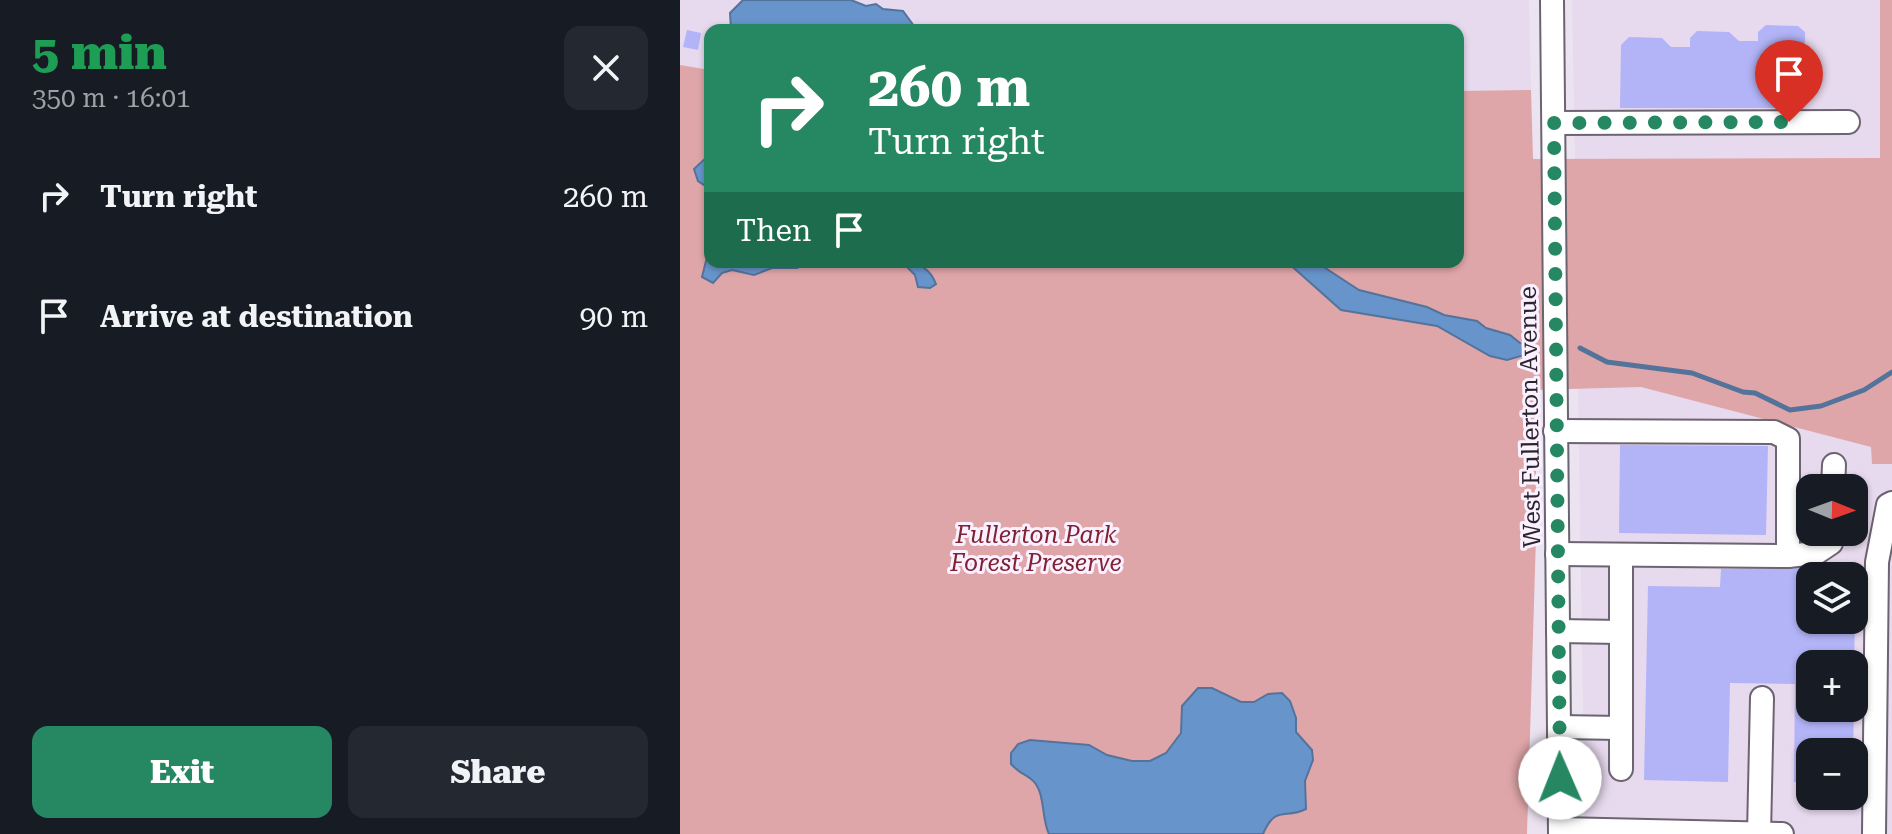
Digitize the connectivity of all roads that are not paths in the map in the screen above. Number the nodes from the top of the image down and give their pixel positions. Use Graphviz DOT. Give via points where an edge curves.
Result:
graph roads {
  1 [pos="1552,0"];
  2 [pos="1848,122"];
  3 [pos="1554,123"];
  4 [pos="1555,431"];
  5 [pos="1834,465"];
  6 [pos="1834,474"];
  7 [pos="1892,503"];
  8 [pos="1826,546"];
  9 [pos="1557,554"];
  10 [pos="1621,555"];
  11 [pos="1788,556"];
  12 [pos="1558,631"];
  13 [pos="1621,632"];
  14 [pos="1762,698"];
  15 [pos="1559,727"];
  16 [pos="1621,728"];
  17 [pos="1621,769"];
  18 [pos="1883,788"];
  19 [pos="1560,832"];
  20 [pos="1746,834"];
  21 [pos="1759,834"];
  22 [pos="1782,834"];
  23 [pos="1874,834"];
  1 -- 3 [label="street, West Fullerton Avenue"];
  2 -- 3 [label="street"];
  3 -- 4 [label="street, West Fullerton Avenue"];
  4 -- 9 [label="street, West Fullerton Avenue"];
  4 -- 11 [label="street" via="1774,432 1788,439"];
  5 -- 6 [label="street"];
  7 -- 18 [label="street" via="1877,562"];
  8 -- 11 [label="street" via="1816,553"];
  9 -- 10 [label="street"];
  9 -- 12 [label="street, West Fullerton Avenue"];
  10 -- 11 [label="street"];
  10 -- 13 [label="street"];
  12 -- 13 [label="street"];
  12 -- 15 [label="street, West Fullerton Avenue"];
  13 -- 16 [label="street"];
  14 -- 21 [label="street"];
  15 -- 16 [label="street"];
  15 -- 19 [label="street, West Fullerton Avenue"];
  16 -- 17 [label="street"];
  18 -- 23 [label="street"];
  19 -- 20 [label="street"];
  20 -- 21 [label="street"];
  21 -- 22 [label="street"];
}
